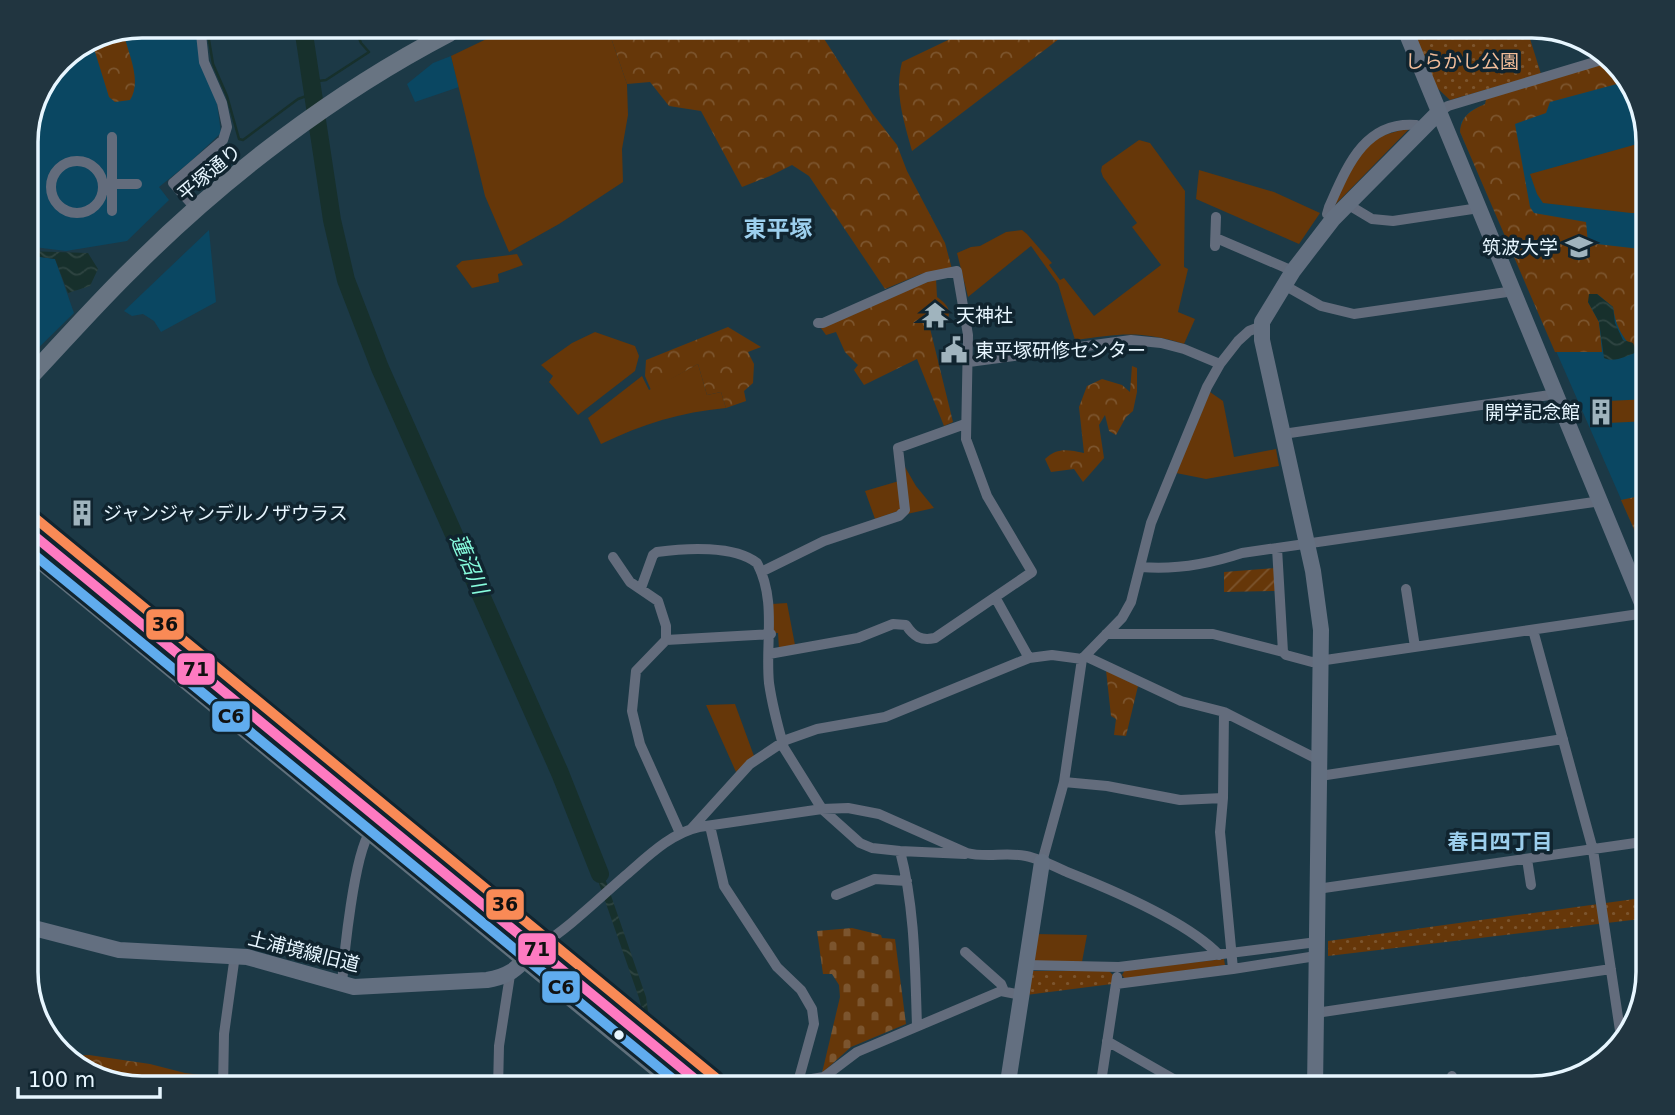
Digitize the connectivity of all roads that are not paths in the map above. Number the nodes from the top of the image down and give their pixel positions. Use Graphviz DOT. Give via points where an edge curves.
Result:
graph roads {
  1 [pos="201,38"];
  2 [pos="440,38"];
  3 [pos="1409,38"];
  4 [pos="1597,61"];
  5 [pos="1439,112"];
  6 [pos="1421,129"];
  7 [pos="112,137"];
  8 [pos="137,184"];
  9 [pos="109,187"];
  10 [pos="1347,204"];
  11 [pos="1479,208"];
  12 [pos="197,209"];
  13 [pos="112,211"];
  14 [pos="1216,217"];
  15 [pos="1333,219"];
  16 [pos="1289,278"];
  17 [pos="1514,291"];
  18 [pos="818,323"];
  19 [pos="1262,326"];
  20 [pos="969,362"];
  21 [pos="1220,364"];
  22 [pos="39,367"];
  23 [pos="1557,394"];
  24 [pos="965,424"];
  25 [pos="1283,434"];
  26 [pos="1601,501"];
  27 [pos="39,540"];
  28 [pos="1307,544"];
  29 [pos="1276,548"];
  30 [pos="613,557"];
  31 [pos="39,559"];
  32 [pos="1141,566"];
  33 [pos="761,572"];
  34 [pos="641,587"];
  35 [pos="1406,589"];
  36 [pos="1636,589"];
  37 [pos="995,597"];
  38 [pos="1636,618"];
  39 [pos="1533,631"];
  40 [pos="771,634"];
  41 [pos="1106,634"];
  42 [pos="666,640"];
  43 [pos="1415,647"];
  44 [pos="1283,652"];
  45 [pos="769,654"];
  46 [pos="1029,658"];
  47 [pos="1084,658"];
  48 [pos="1321,661"];
  49 [pos="1224,712"];
  50 [pos="1563,739"];
  51 [pos="782,743"];
  52 [pos="1320,768"];
  53 [pos="1065,782"];
  54 [pos="1223,798"];
  55 [pos="822,809"];
  56 [pos="710,827"];
  57 [pos="691,829"];
  58 [pos="370,832"];
  59 [pos="680,833"];
  60 [pos="1636,843"];
  61 [pos="1593,850"];
  62 [pos="900,851"];
  63 [pos="967,853"];
  64 [pos="1527,859"];
  65 [pos="1042,862"];
  66 [pos="906,881"];
  67 [pos="1531,885"];
  68 [pos="1317,889"];
  69 [pos="836,895"];
  70 [pos="39,929"];
  71 [pos="1317,949"];
  72 [pos="965,952"];
  73 [pos="531,953"];
  74 [pos="1231,954"];
  75 [pos="235,955"];
  76 [pos="1219,955"];
  77 [pos="1026,965"];
  78 [pos="1119,967"];
  79 [pos="1233,970"];
  80 [pos="1611,970"];
  81 [pos="510,975"];
  82 [pos="1116,984"];
  83 [pos="342,985"];
  84 [pos="1013,993"];
  85 [pos="1316,1013"];
  86 [pos="918,1026"];
  87 [pos="1620,1029"];
  88 [pos="1107,1041"];
  89 [pos="223,1076"];
  90 [pos="498,1076"];
  91 [pos="668,1076"];
  92 [pos="691,1076"];
  93 [pos="800,1076"];
  94 [pos="825,1076"];
  95 [pos="1008,1076"];
  96 [pos="1102,1076"];
  97 [pos="1168,1076"];
  98 [pos="1315,1076"];
  1 -- 12 [label="street" via="204,62 227,127 223,140 173,183"];
  2 -- 12 [label="main road, 平塚通り" via="309,120"];
  3 -- 5 [label="street"];
  4 -- 5 [label="street"];
  5 -- 6 [label="street"];
  5 -- 11 [label="street"];
  6 -- 10 [label="street"];
  6 -- 15 [label="street" via="1394,126 1356,151 1329,207"];
  7 -- 9 [label="street"];
  8 -- 9 [label="street"];
  9 -- 9 [label="street" via="93,208 74,213 55,201 51,183 61,166 81,160 98,170"];
  9 -- 13 [label="street"];
  10 -- 11 [label="street" via="1382,221"];
  10 -- 15 [label="street"];
  11 -- 17 [label="street"];
  12 -- 22 [label="main road, 平塚通り" via="133,268"];
  14 -- 16 [label="street" via="1216,242"];
  15 -- 16 [label="street"];
  16 -- 17 [label="street" via="1321,306 1354,314"];
  16 -- 19 [label="street"];
  17 -- 23 [label="street"];
  18 -- 20 [label="street" via="927,277 957,271"];
  19 -- 21 [label="street" via="1248,332"];
  19 -- 25 [label="street"];
  20 -- 21 [label="street" via="1131,340 1184,349"];
  20 -- 24 [label="street"];
  21 -- 32 [label="street" via="1156,512"];
  23 -- 25 [label="street"];
  23 -- 26 [label="street"];
  24 -- 33 [label="street" via="898,448 905,510 899,516 824,541"];
  24 -- 37 [label="street" via="965,439 982,485 1032,570"];
  25 -- 28 [label="street"];
  26 -- 28 [label="street"];
  26 -- 36 [label="street"];
  27 -- 73 [label="highway"];
  28 -- 29 [label="street"];
  28 -- 48 [label="street" via="1317,594"];
  29 -- 32 [label="street" via="1180,567"];
  29 -- 44 [label="street"];
  30 -- 34 [label="street" via="625,576"];
  31 -- 58 [label="highway"];
  32 -- 41 [label="street" via="1122,618"];
  33 -- 34 [label="street" via="743,555 675,549 653,555"];
  33 -- 40 [label="street"];
  34 -- 42 [label="street" via="658,601"];
  35 -- 43 [label="street"];
  37 -- 45 [label="street" via="935,638 919,639 906,625 893,624 858,638"];
  37 -- 46 [label="street"];
  38 -- 39 [label="street"];
  39 -- 43 [label="street"];
  39 -- 50 [label="street"];
  40 -- 42 [label="street"];
  40 -- 45 [label="street"];
  41 -- 44 [label="street" via="1213,634"];
  41 -- 47 [label="street"];
  42 -- 59 [label="street" via="636,671 632,711 640,744"];
  43 -- 48 [label="street"];
  44 -- 48 [label="street"];
  45 -- 51 [label="street" via="769,682"];
  46 -- 47 [label="street"];
  46 -- 51 [label="street" via="885,717 817,730"];
  47 -- 49 [label="street" via="1181,701"];
  47 -- 53 [label="street"];
  48 -- 52 [label="street"];
  49 -- 52 [label="street"];
  49 -- 54 [label="street"];
  50 -- 52 [label="street"];
  50 -- 61 [label="street"];
  51 -- 55 [label="street"];
  51 -- 57 [label="street" via="750,764"];
  52 -- 68 [label="street"];
  53 -- 54 [label="street" via="1180,800"];
  53 -- 65 [label="street"];
  54 -- 74 [label="street" via="1220,832"];
  55 -- 56 [label="street"];
  55 -- 62 [label="street" via="860,843"];
  55 -- 63 [label="street" via="879,814"];
  56 -- 57 [label="street"];
  56 -- 93 [label="street" via="724,886 777,967 801,990 812,1009 814,1024"];
  57 -- 59 [label="street"];
  58 -- 73 [label="highway"];
  58 -- 83 [label="street" via="351,913"];
  59 -- 73 [label="street"];
  60 -- 61 [label="street"];
  61 -- 64 [label="street"];
  61 -- 80 [label="street"];
  62 -- 63 [label="street"];
  62 -- 66 [label="street"];
  63 -- 65 [label="street" via="1015,854"];
  64 -- 67 [label="street"];
  64 -- 68 [label="street"];
  65 -- 76 [label="street" via="1162,916"];
  65 -- 77 [label="street"];
  66 -- 69 [label="street" via="875,879"];
  66 -- 86 [label="street"];
  68 -- 71 [label="street"];
  70 -- 75 [label="street, 土浦境線旧道" via="119,950"];
  71 -- 74 [label="street"];
  71 -- 79 [label="street"];
  71 -- 85 [label="street"];
  72 -- 84 [label="street"];
  73 -- 81 [label="street"];
  73 -- 91 [label="highway"];
  73 -- 92 [label="highway"];
  74 -- 76 [label="street"];
  74 -- 79 [label="street"];
  75 -- 83 [label="street, 土浦境線旧道"];
  75 -- 89 [label="street"];
  76 -- 78 [label="street"];
  77 -- 78 [label="street"];
  77 -- 84 [label="street"];
  78 -- 82 [label="street"];
  79 -- 82 [label="street"];
  80 -- 85 [label="street"];
  80 -- 87 [label="street"];
  81 -- 83 [label="street, 土浦境線旧道" via="365,988"];
  81 -- 90 [label="street"];
  82 -- 88 [label="street"];
  84 -- 86 [label="street"];
  84 -- 95 [label="street"];
  85 -- 98 [label="street"];
  86 -- 94 [label="street" via="857,1052"];
  88 -- 96 [label="street"];
  88 -- 97 [label="street"];
}
